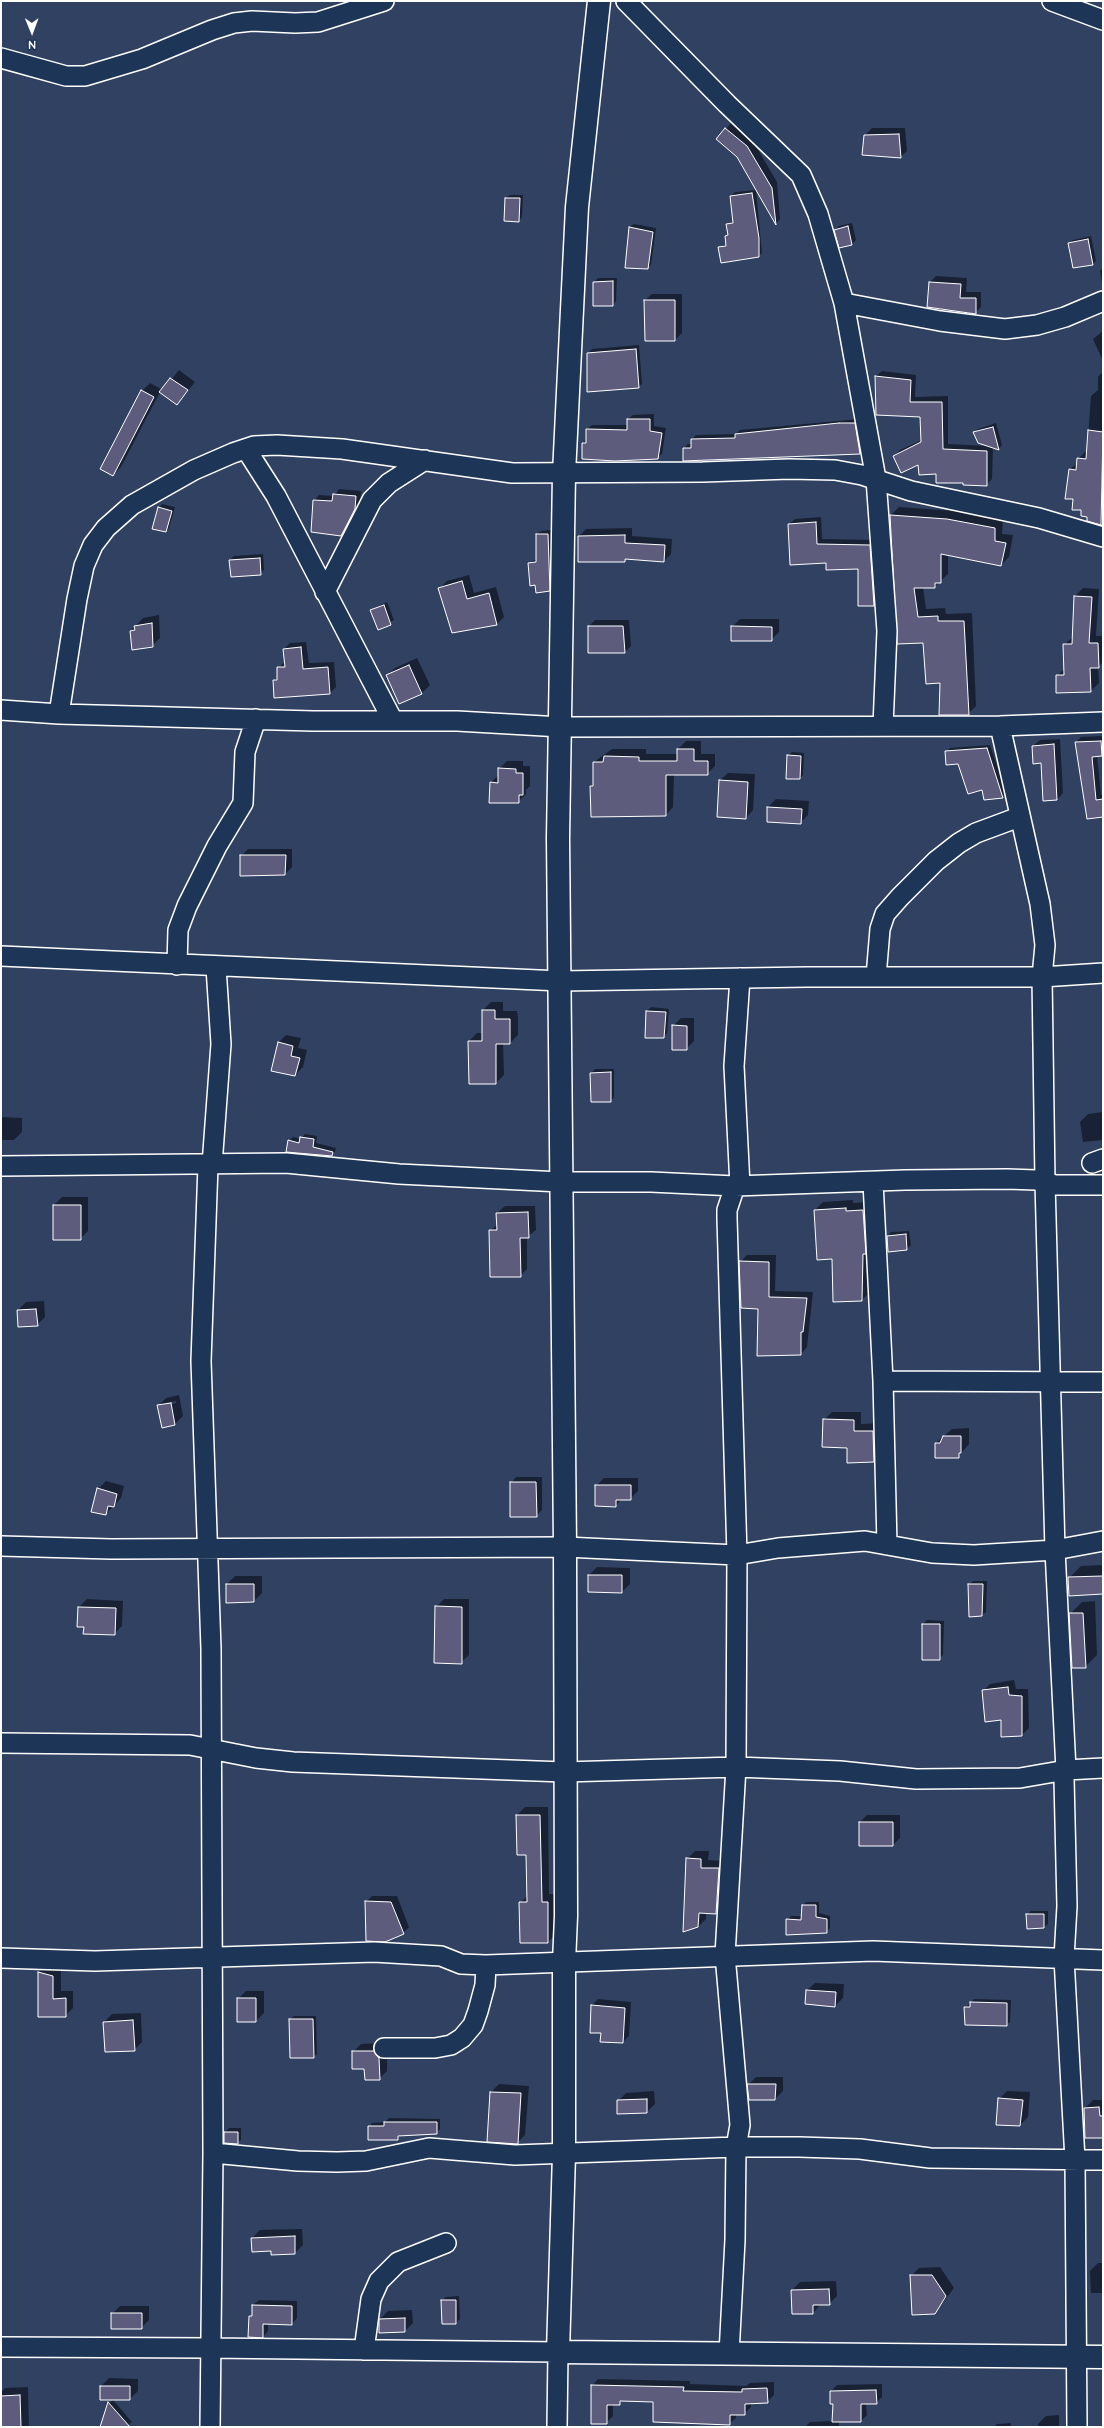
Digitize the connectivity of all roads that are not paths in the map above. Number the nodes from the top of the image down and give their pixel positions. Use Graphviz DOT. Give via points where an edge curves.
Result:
graph roads {
  1 [pos="384,1"];
  2 [pos="599,1"];
  3 [pos="626,1"];
  4 [pos="1052,1"];
  5 [pos="1103,20"];
  6 [pos="1,58"];
  7 [pos="1103,301"];
  8 [pos="844,303"];
  9 [pos="246,449"];
  10 [pos="425,460"];
  11 [pos="564,474"];
  12 [pos="876,479"];
  13 [pos="1103,537"];
  14 [pos="325,592"];
  15 [pos="1,710"];
  16 [pos="59,714"];
  17 [pos="256,719"];
  18 [pos="393,721"];
  19 [pos="1103,722"];
  20 [pos="883,726"];
  21 [pos="1000,726"];
  22 [pos="561,727"];
  23 [pos="1019,817"];
  24 [pos="1,956"];
  25 [pos="177,965"];
  26 [pos="216,967"];
  27 [pos="1103,973"];
  28 [pos="876,977"];
  29 [pos="1042,977"];
  30 [pos="740,978"];
  31 [pos="561,981"];
  32 [pos="210,1165"];
  33 [pos="1,1166"];
  34 [pos="561,1182"];
  35 [pos="873,1182"];
  36 [pos="1045,1182"];
  37 [pos="1103,1185"];
  38 [pos="738,1186"];
  39 [pos="883,1381"];
  40 [pos="1050,1381"];
  41 [pos="1103,1382"];
  42 [pos="1103,1541"];
  43 [pos="887,1545"];
  44 [pos="1,1546"];
  45 [pos="565,1547"];
  46 [pos="208,1548"];
  47 [pos="1055,1550"];
  48 [pos="737,1555"];
  49 [pos="1,1743"];
  50 [pos="210,1748"];
  51 [pos="736,1767"];
  52 [pos="1103,1768"];
  53 [pos="1066,1770"];
  54 [pos="564,1772"];
  55 [pos="725,1955"];
  56 [pos="1,1958"];
  57 [pos="212,1958"];
  58 [pos="1064,1958"];
  59 [pos="1103,1960"];
  60 [pos="564,1963"];
  61 [pos="486,1965"];
  62 [pos="384,2048"];
  63 [pos="736,2147"];
  64 [pos="213,2153"];
  65 [pos="564,2154"];
  66 [pos="1075,2160"];
  67 [pos="1103,2160"];
  68 [pos="446,2243"];
  69 [pos="1,2348"];
  70 [pos="210,2348"];
  71 [pos="364,2350"];
  72 [pos="558,2352"];
  73 [pos="729,2354"];
  74 [pos="1076,2357"];
  75 [pos="1103,2357"];
  76 [pos="210,2427"];
  77 [pos="557,2427"];
  78 [pos="1077,2427"];
  1 -- 6 [label="street" via="318,22 234,23 142,59 85,76 66,76"];
  2 -- 11 [label="street" via="577,207"];
  3 -- 8 [label="street" via="726,104 801,174 818,214"];
  4 -- 5 [label="street"];
  7 -- 8 [label="street" via="1065,317 1037,325 1005,329 940,321"];
  8 -- 12 [label="street"];
  9 -- 10 [label="street" via="277,445 342,449"];
  9 -- 14 [label="street" via="276,496"];
  9 -- 16 [label="street" via="194,470 132,505 106,528 93,545 84,566 77,599"];
  10 -- 11 [label="street" via="512,473"];
  10 -- 14 [label="street" via="389,483 372,500"];
  11 -- 12 [label="street" via="789,469 835,470"];
  11 -- 22 [label="street"];
  12 -- 13 [label="street" via="911,491 1000,509"];
  12 -- 20 [label="street" via="887,631"];
  14 -- 18 [label="street"];
  15 -- 16 [label="street"];
  16 -- 17 [label="street"];
  17 -- 18 [label="street"];
  17 -- 25 [label="street" via="245,752 243,803 217,846 187,906 178,930"];
  18 -- 22 [label="street" via="457,721"];
  19 -- 21 [label="street"];
  20 -- 21 [label="street"];
  20 -- 22 [label="street"];
  21 -- 23 [label="street"];
  22 -- 31 [label="street" via="558,838"];
  23 -- 28 [label="street" via="976,833 959,843 936,861 900,897 885,914 880,928"];
  23 -- 29 [label="street" via="1040,904 1045,945"];
  24 -- 25 [label="street"];
  25 -- 26 [label="street"];
  26 -- 31 [label="street"];
  26 -- 32 [label="street" via="221,1044"];
  27 -- 29 [label="street"];
  28 -- 29 [label="street"];
  28 -- 30 [label="street"];
  29 -- 36 [label="street"];
  30 -- 31 [label="street"];
  30 -- 38 [label="street" via="734,1066"];
  31 -- 34 [label="street"];
  32 -- 33 [label="street"];
  32 -- 34 [label="street" via="286,1163 399,1174"];
  32 -- 46 [label="street" via="201,1361"];
  34 -- 38 [label="street" via="651,1182"];
  34 -- 45 [label="street"];
  35 -- 36 [label="street" via="1007,1179"];
  35 -- 38 [label="street"];
  35 -- 39 [label="street"];
  36 -- 37 [label="street" via="1055,1185"];
  36 -- 40 [label="street"];
  38 -- 48 [label="street" via="727,1210"];
  39 -- 40 [label="street"];
  39 -- 43 [label="street"];
  40 -- 41 [label="street"];
  40 -- 47 [label="street"];
  42 -- 47 [label="street"];
  43 -- 47 [label="street" via="932,1554 974,1555"];
  43 -- 48 [label="street" via="865,1541 842,1541"];
  44 -- 46 [label="street"];
  45 -- 46 [label="street"];
  45 -- 48 [label="street"];
  45 -- 54 [label="street"];
  46 -- 50 [label="street"];
  47 -- 53 [label="street"];
  48 -- 51 [label="street"];
  49 -- 50 [label="street"];
  50 -- 54 [label="street" via="256,1758 294,1762"];
  50 -- 57 [label="street"];
  51 -- 53 [label="street" via="840,1771 916,1779 1020,1778"];
  51 -- 54 [label="street"];
  51 -- 55 [label="street"];
  52 -- 53 [label="street"];
  53 -- 58 [label="street" via="1064,1779 1067,1906"];
  54 -- 60 [label="street"];
  55 -- 58 [label="street" via="873,1951"];
  55 -- 60 [label="street"];
  55 -- 63 [label="street" via="738,2088 740,2125"];
  56 -- 57 [label="street" via="95,1961"];
  57 -- 61 [label="street" via="374,1952 441,1956 461,1964"];
  57 -- 64 [label="street"];
  58 -- 59 [label="street"];
  58 -- 66 [label="street"];
  60 -- 61 [label="street"];
  60 -- 65 [label="street"];
  61 -- 62 [label="street" via="485,1985 478,2011 473,2025 462,2038 451,2045 435,2048"];
  63 -- 65 [label="street"];
  63 -- 66 [label="street" via="860,2149 930,2158"];
  63 -- 73 [label="street" via="735,2240"];
  64 -- 65 [label="street" via="337,2162 366,2161 429,2148 515,2155"];
  64 -- 70 [label="street"];
  65 -- 72 [label="street"];
  66 -- 67 [label="street"];
  66 -- 74 [label="street"];
  68 -- 71 [label="street" via="398,2262 379,2281 371,2299"];
  69 -- 70 [label="street"];
  70 -- 71 [label="street"];
  70 -- 76 [label="street"];
  71 -- 72 [label="street"];
  72 -- 73 [label="street"];
  72 -- 77 [label="street"];
  73 -- 74 [label="street"];
  74 -- 75 [label="street"];
  74 -- 78 [label="street"];
}
